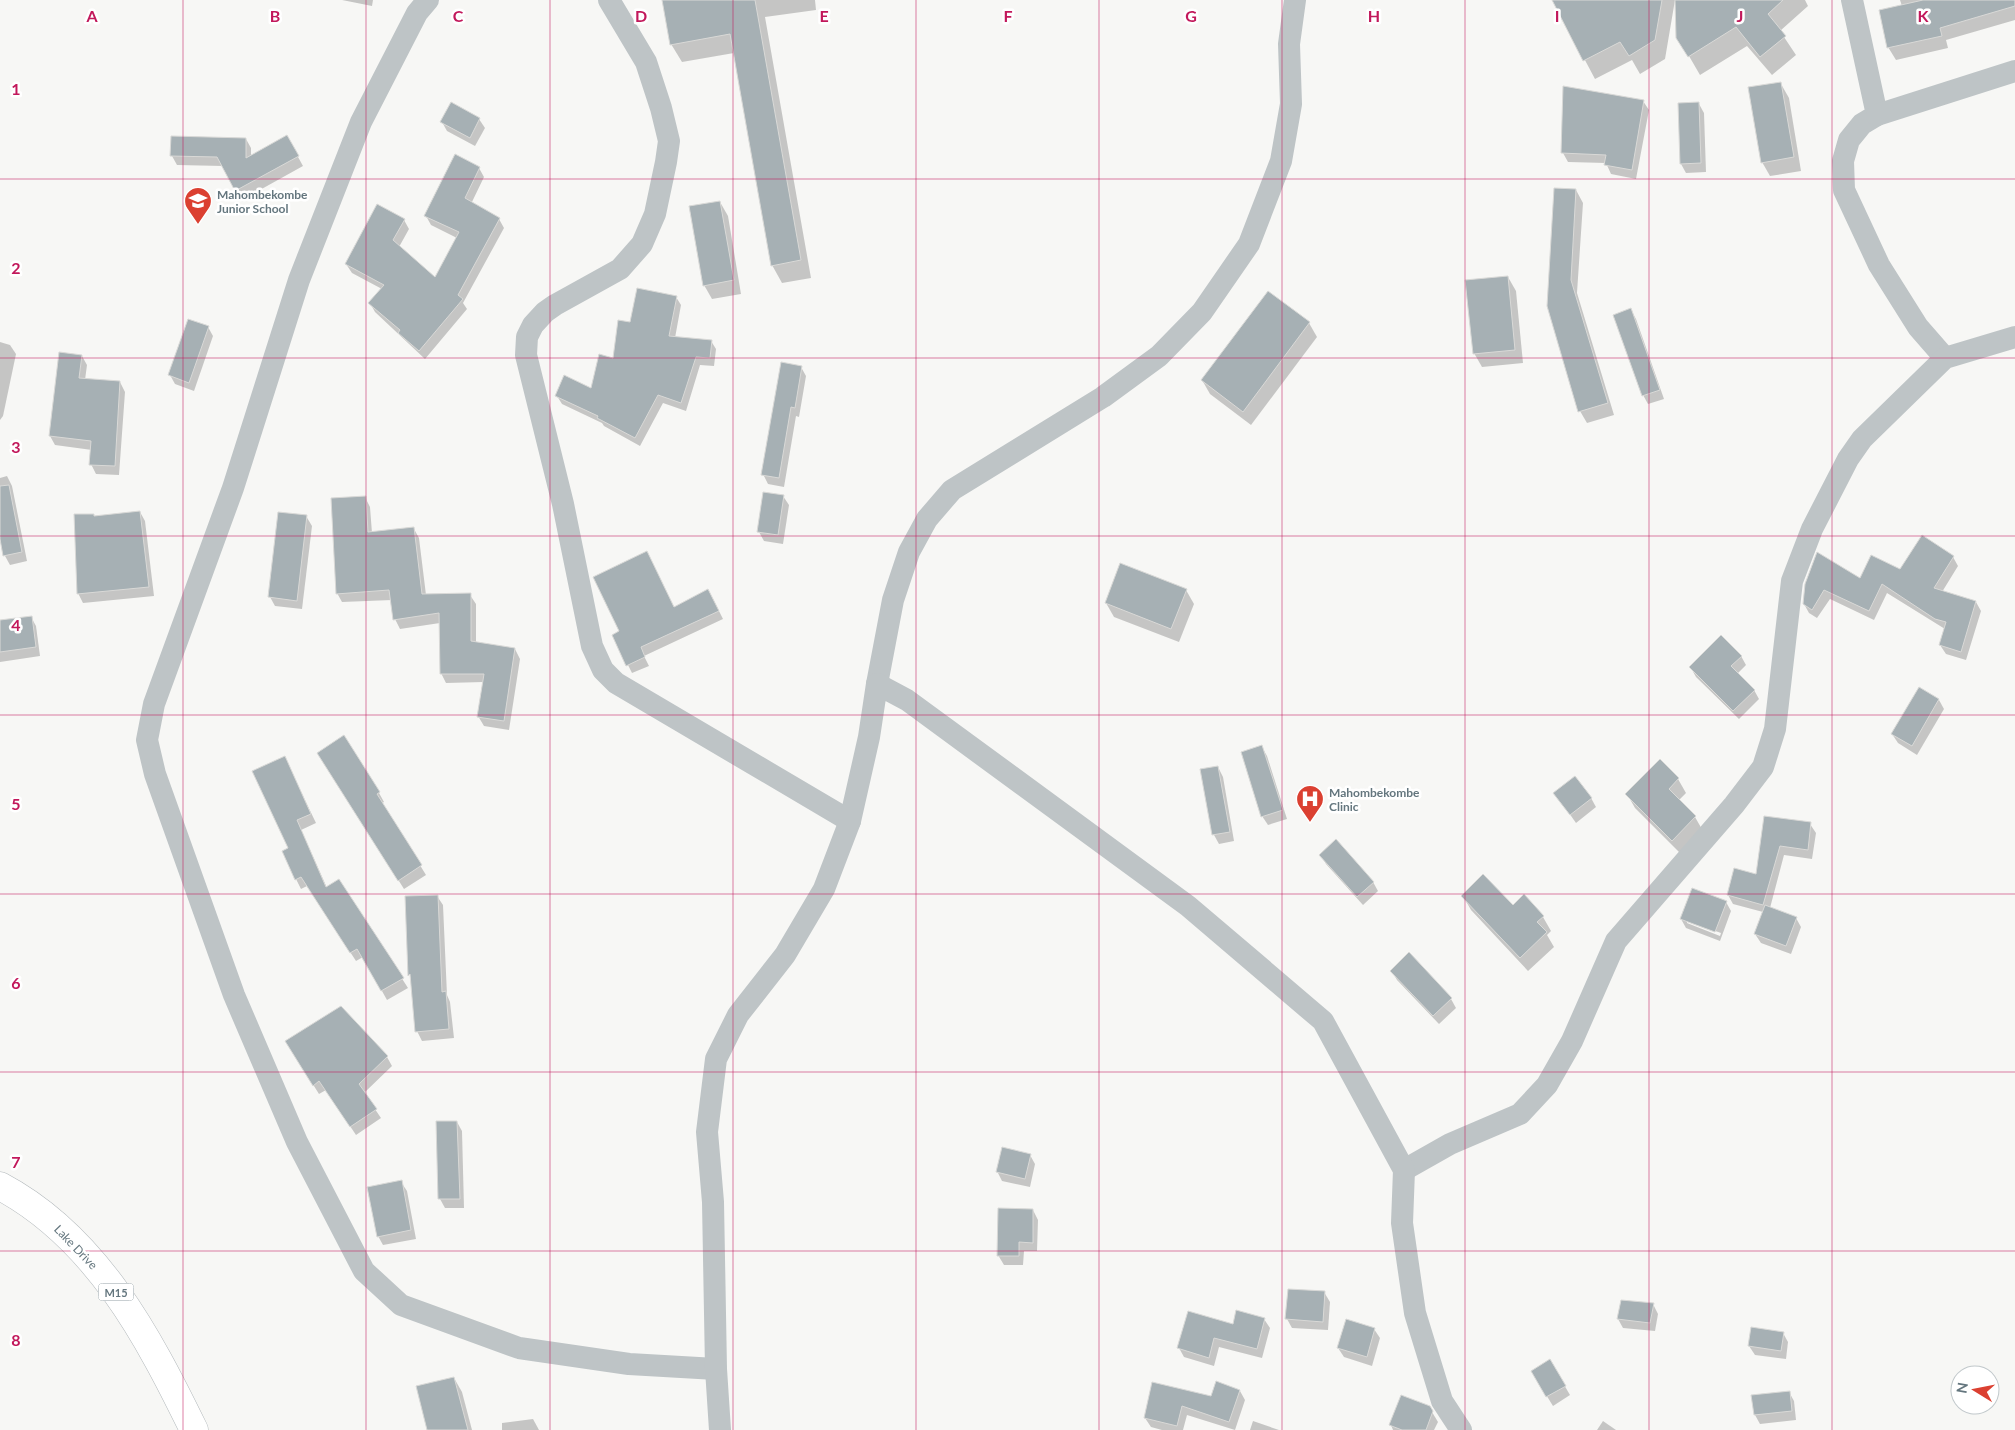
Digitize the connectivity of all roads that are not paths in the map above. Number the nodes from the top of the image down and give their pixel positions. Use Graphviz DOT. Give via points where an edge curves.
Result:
graph roads {
  1 [pos="428,0"];
  2 [pos="609,0"];
  3 [pos="1294,0"];
  4 [pos="1852,0"];
  5 [pos="2015,71"];
  6 [pos="1877,115"];
  7 [pos="2015,338"];
  8 [pos="1945,358"];
  9 [pos="877,684"];
  10 [pos="850,821"];
  11 [pos="1404,1170"];
  12 [pos="0,1186"];
  13 [pos="716,1369"];
  14 [pos="194,1430"];
  15 [pos="720,1430"];
  16 [pos="1461,1430"];
  1 -- 13 [label="street" via="417,13 360,122 299,280 233,488 154,704 147,740 155,774 234,995 297,1142 364,1271 401,1305 519,1348 629,1364"];
  2 -- 10 [label="street" via="646,62 669,141 657,205 642,244 620,269 545,312 533,325 527,338 526,355 563,504 592,646 603,670 616,683"];
  3 -- 9 [label="street" via="1289,44 1291,104 1281,161 1249,244 1202,312 1159,356 1103,397 952,490 927,519 909,552 893,600"];
  4 -- 6 [label="street"];
  5 -- 6 [label="street"];
  6 -- 8 [label="street" via="1862,124 1849,140 1843,161 1844,190 1879,265 1918,327"];
  7 -- 8 [label="street"];
  8 -- 11 [label="street" via="1862,439 1848,459 1812,529 1792,581 1775,729 1763,767 1616,941 1572,1041 1547,1085 1520,1114 1450,1144"];
  9 -- 10 [label="street"];
  9 -- 11 [label="street" via="907,700 1188,906 1323,1021"];
  10 -- 13 [label="street" via="824,889 785,955 738,1016 716,1059 707,1132 713,1202"];
  11 -- 16 [label="street" via="1402,1223 1415,1314 1442,1401"];
  12 -- 14 [label="main road, Lake Drive / M15" via="50,1220 107,1279 148,1341"];
  13 -- 15 [label="street"];
}
